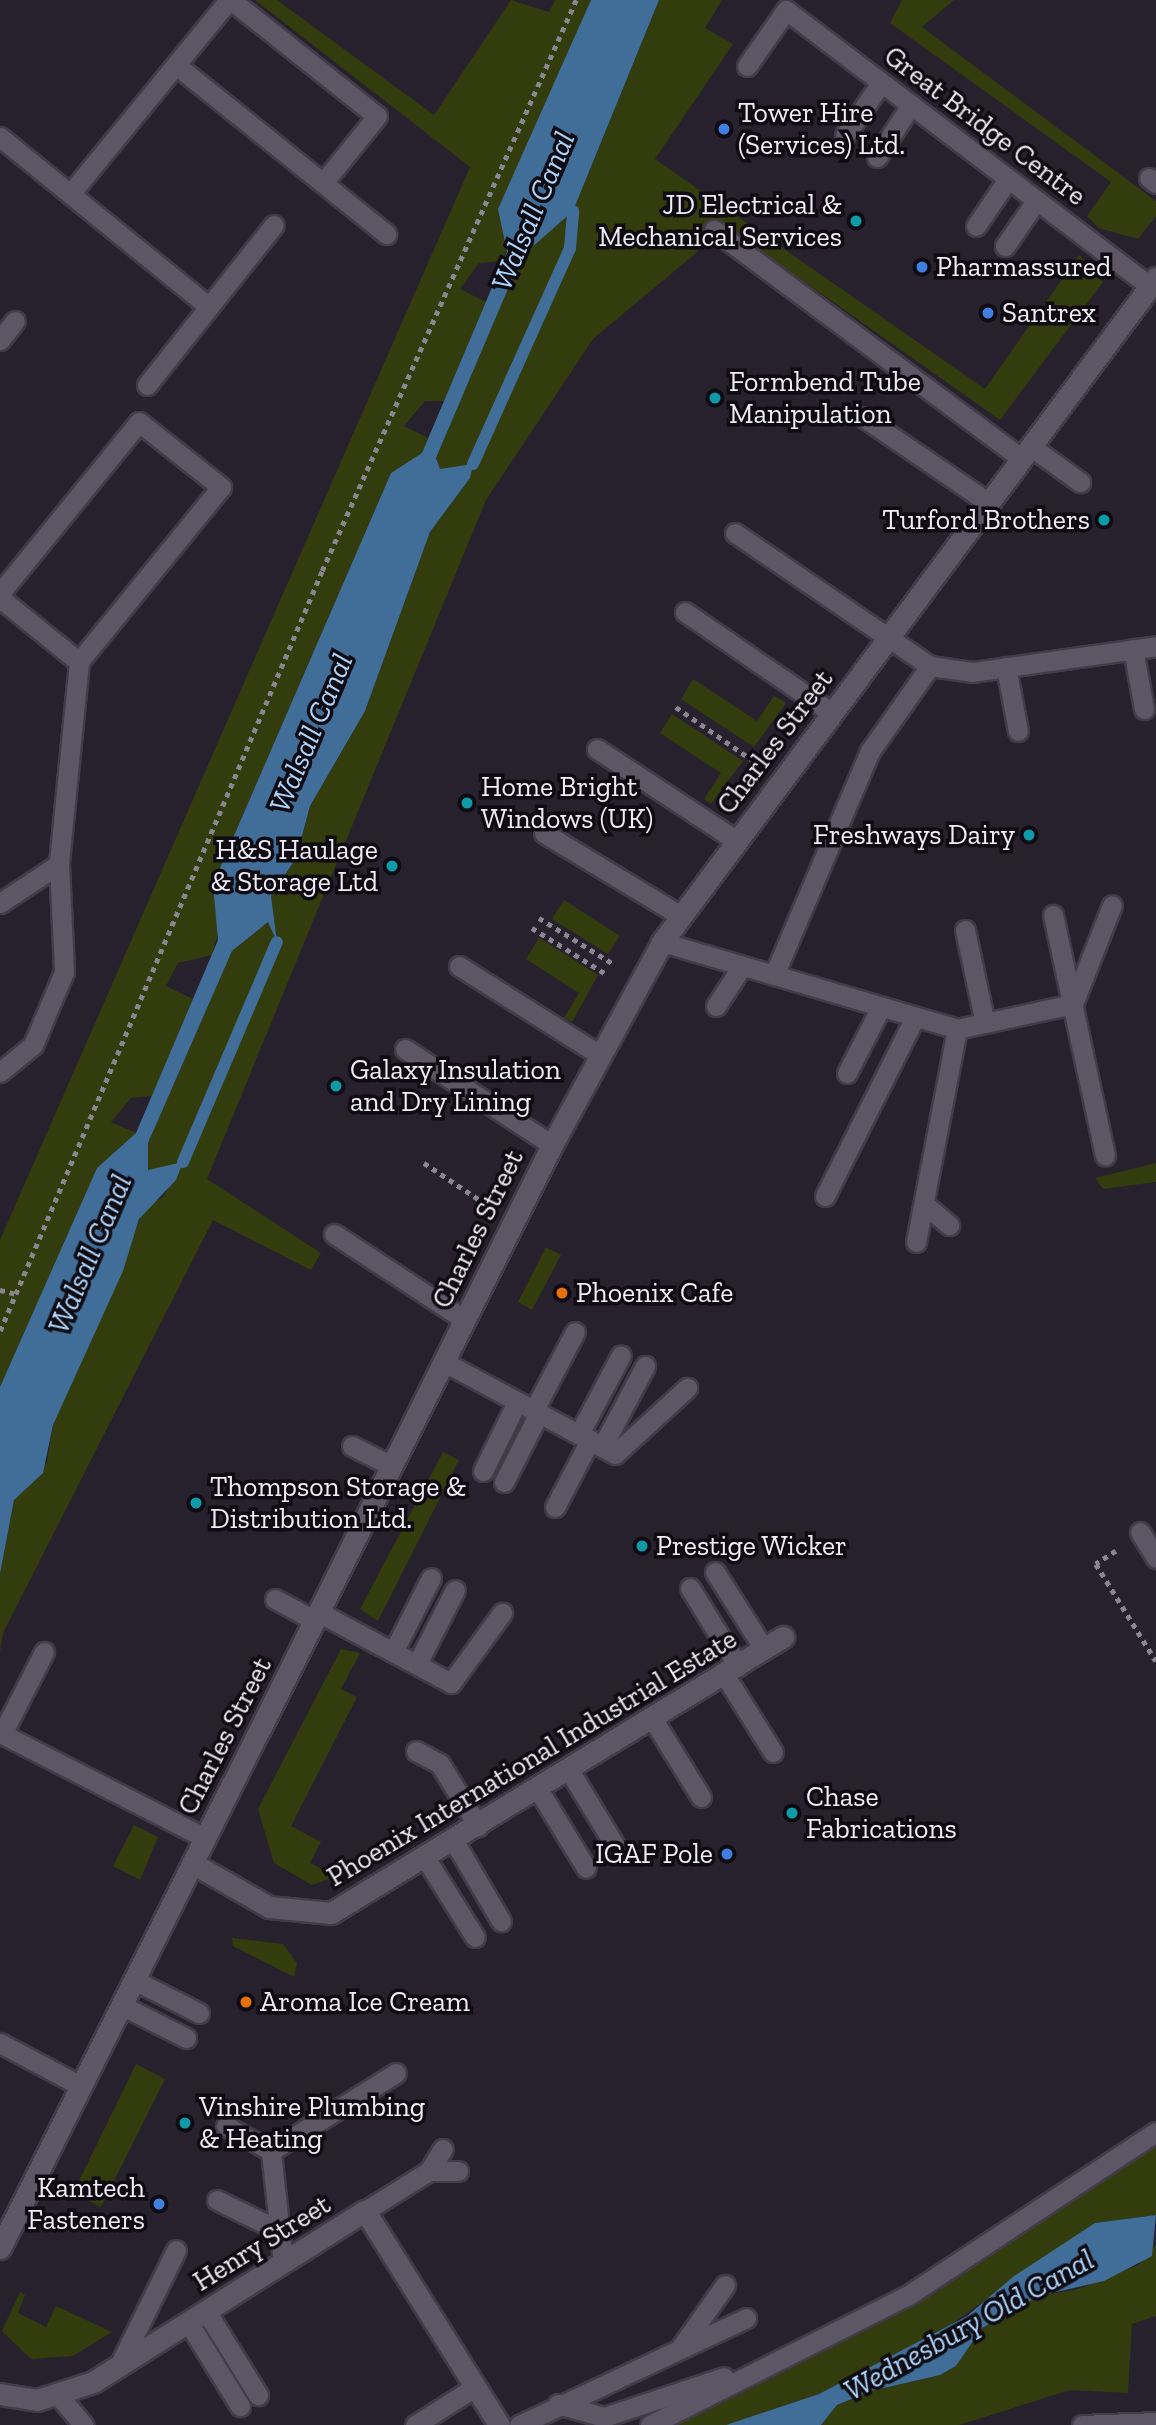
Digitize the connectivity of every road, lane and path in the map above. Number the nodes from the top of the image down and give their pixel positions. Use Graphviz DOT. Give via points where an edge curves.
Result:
graph roads {
  1 [pos="230,0"];
  2 [pos="576,0"];
  3 [pos="176,65"];
  4 [pos="747,66"];
  5 [pos="881,83"];
  6 [pos="911,105"];
  7 [pos="845,135"];
  8 [pos="0,137"];
  9 [pos="877,157"];
  10 [pos="1008,179"];
  11 [pos="323,183"];
  12 [pos="70,194"];
  13 [pos="1037,201"];
  14 [pos="274,225"];
  15 [pos="976,226"];
  16 [pos="714,230"];
  17 [pos="386,234"];
  18 [pos="1005,246"];
  19 [pos="1153,282"];
  20 [pos="209,307"];
  21 [pos="15,321"];
  22 [pos="0,340"];
  23 [pos="147,385"];
  24 [pos="863,417"];
  25 [pos="1026,452"];
  26 [pos="1080,482"];
  27 [pos="989,503"];
  28 [pos="736,533"];
  29 [pos="0,596"];
  30 [pos="685,612"];
  31 [pos="891,634"];
  32 [pos="1156,646"];
  33 [pos="1133,649"];
  34 [pos="79,662"];
  35 [pos="930,666"];
  36 [pos="1006,667"];
  37 [pos="676,707"];
  38 [pos="1144,709"];
  39 [pos="832,713"];
  40 [pos="1018,731"];
  41 [pos="597,748"];
  42 [pos="755,762"];
  43 [pos="544,832"];
  44 [pos="737,841"];
  45 [pos="59,864"];
  46 [pos="0,903"];
  47 [pos="1112,905"];
  48 [pos="1053,915"];
  49 [pos="681,916"];
  50 [pos="539,918"];
  51 [pos="533,928"];
  52 [pos="965,930"];
  53 [pos="662,942"];
  54 [pos="612,963"];
  55 [pos="459,966"];
  56 [pos="742,966"];
  57 [pos="606,974"];
  58 [pos="774,975"];
  59 [pos="1073,1004"];
  60 [pos="716,1006"];
  61 [pos="881,1007"];
  62 [pos="915,1017"];
  63 [pos="985,1023"];
  64 [pos="957,1029"];
  65 [pos="405,1049"];
  66 [pos="600,1055"];
  67 [pos="0,1072"];
  68 [pos="847,1073"];
  69 [pos="552,1144"];
  70 [pos="1105,1155"];
  71 [pos="424,1163"];
  72 [pos="825,1196"];
  73 [pos="486,1204"];
  74 [pos="923,1204"];
  75 [pos="949,1225"];
  76 [pos="334,1234"];
  77 [pos="916,1242"];
  78 [pos="0,1290"];
  79 [pos="16,1294"];
  80 [pos="465,1320"];
  81 [pos="0,1331"];
  82 [pos="575,1332"];
  83 [pos="621,1354"];
  84 [pos="444,1362"];
  85 [pos="645,1366"];
  86 [pos="687,1388"];
  87 [pos="530,1408"];
  88 [pos="591,1441"];
  89 [pos="352,1446"];
  90 [pos="392,1466"];
  91 [pos="482,1471"];
  92 [pos="504,1482"];
  93 [pos="555,1507"];
  94 [pos="1140,1532"];
  95 [pos="1119,1549"];
  96 [pos="1156,1558"];
  97 [pos="715,1572"];
  98 [pos="431,1578"];
  99 [pos="690,1588"];
  100 [pos="455,1590"];
  101 [pos="275,1599"];
  102 [pos="502,1613"];
  103 [pos="316,1616"];
  104 [pos="783,1637"];
  105 [pos="764,1649"];
  106 [pos="393,1651"];
  107 [pos="44,1652"];
  108 [pos="1156,1661"];
  109 [pos="418,1664"];
  110 [pos="731,1670"];
  111 [pos="652,1718"];
  112 [pos="416,1751"];
  113 [pos="773,1752"];
  114 [pos="569,1770"];
  115 [pos="538,1789"];
  116 [pos="701,1797"];
  117 [pos="478,1826"];
  118 [pos="205,1838"];
  119 [pos="454,1841"];
  120 [pos="617,1849"];
  121 [pos="426,1858"];
  122 [pos="192,1863"];
  123 [pos="586,1868"];
  124 [pos="501,1921"];
  125 [pos="475,1937"];
  126 [pos="134,1980"];
  127 [pos="121,2005"];
  128 [pos="199,2012"];
  129 [pos="186,2038"];
  130 [pos="0,2043"];
  131 [pos="396,2073"];
  132 [pos="81,2086"];
  133 [pos="226,2126"];
  134 [pos="1156,2132"];
  135 [pos="443,2149"];
  136 [pos="271,2151"];
  137 [pos="429,2171"];
  138 [pos="458,2171"];
  139 [pos="217,2200"];
  140 [pos="365,2211"];
  141 [pos="6,2220"];
  142 [pos="276,2229"];
  143 [pos="0,2248"];
  144 [pos="176,2250"];
  145 [pos="283,2262"];
  146 [pos="725,2285"];
  147 [pos="206,2311"];
  148 [pos="746,2318"];
  149 [pos="188,2322"];
  150 [pos="680,2347"];
  151 [pos="774,2361"];
  152 [pos="119,2366"];
  153 [pos="475,2387"];
  154 [pos="0,2394"];
  155 [pos="258,2395"];
  156 [pos="59,2396"];
  157 [pos="558,2404"];
  158 [pos="240,2406"];
  159 [pos="1156,2422"];
  160 [pos="83,2425"];
  161 [pos="415,2425"];
  162 [pos="499,2425"];
  163 [pos="519,2425"];
  164 [pos="650,2425"];
  165 [pos="1082,2425"];
  1 -- 3 [label="lane"];
  1 -- 11 [label="lane" via="377,116"];
  2 -- 79 [label="path" via="322,571"];
  3 -- 11 [label="lane"];
  3 -- 12 [label="lane"];
  4 -- 5 [label="lane, Great Bridge Centre" via="786,10"];
  5 -- 6 [label="lane, Great Bridge Centre"];
  5 -- 7 [label="lane"];
  6 -- 9 [label="lane"];
  6 -- 10 [label="lane, Great Bridge Centre"];
  8 -- 12 [label="lane"];
  10 -- 13 [label="lane, Great Bridge Centre"];
  10 -- 15 [label="lane"];
  11 -- 17 [label="lane"];
  12 -- 20 [label="lane"];
  13 -- 18 [label="lane"];
  13 -- 19 [label="lane, Great Bridge Centre"];
  14 -- 20 [label="lane"];
  16 -- 25 [label="lane"];
  19 -- 25 [label="street, Charles Street"];
  20 -- 23 [label="lane"];
  21 -- 22 [label="lane"];
  24 -- 27 [label="lane"];
  25 -- 26 [label="lane"];
  25 -- 27 [label="street, Charles Street"];
  27 -- 31 [label="street, Charles Street"];
  28 -- 31 [label="lane"];
  29 -- 34 [label="lane"];
  29 -- 34 [label="lane" via="139,422 221,487"];
  30 -- 39 [label="lane"];
  31 -- 35 [label="lane"];
  31 -- 39 [label="street, Charles Street"];
  32 -- 33 [label="lane"];
  33 -- 36 [label="lane"];
  33 -- 38 [label="lane"];
  34 -- 45 [label="lane"];
  35 -- 36 [label="lane" via="972,672"];
  35 -- 58 [label="lane" via="870,751"];
  36 -- 40 [label="lane"];
  37 -- 42 [label="path"];
  39 -- 44 [label="street, Charles Street"];
  41 -- 44 [label="lane"];
  43 -- 49 [label="lane"];
  44 -- 49 [label="street, Charles Street"];
  45 -- 46 [label="lane"];
  45 -- 67 [label="lane" via="64,972 33,1045"];
  47 -- 59 [label="lane"];
  48 -- 59 [label="lane"];
  49 -- 53 [label="street, Charles Street"];
  50 -- 54 [label="path"];
  51 -- 57 [label="path"];
  52 -- 63 [label="lane"];
  53 -- 56 [label="lane"];
  53 -- 66 [label="street, Charles Street"];
  55 -- 66 [label="lane"];
  56 -- 58 [label="lane"];
  56 -- 60 [label="lane"];
  58 -- 61 [label="lane"];
  59 -- 63 [label="lane"];
  59 -- 70 [label="lane"];
  61 -- 62 [label="lane"];
  61 -- 68 [label="lane"];
  62 -- 64 [label="lane"];
  62 -- 72 [label="lane"];
  63 -- 64 [label="lane"];
  64 -- 74 [label="lane"];
  65 -- 69 [label="lane"];
  66 -- 69 [label="street, Charles Street"];
  69 -- 80 [label="street, Charles Street"];
  71 -- 73 [label="path"];
  74 -- 75 [label="lane"];
  74 -- 77 [label="lane"];
  76 -- 80 [label="lane"];
  78 -- 79 [label="path"];
  79 -- 81 [label="path"];
  80 -- 84 [label="street, Charles Street"];
  82 -- 87 [label="lane"];
  83 -- 88 [label="lane"];
  84 -- 87 [label="lane"];
  84 -- 90 [label="street, Charles Street"];
  85 -- 88 [label="lane"];
  86 -- 88 [label="lane" via="615,1454"];
  87 -- 88 [label="lane"];
  87 -- 91 [label="lane"];
  87 -- 92 [label="lane"];
  88 -- 93 [label="lane"];
  89 -- 90 [label="lane"];
  90 -- 103 [label="street, Charles Street"];
  94 -- 96 [label="lane"];
  95 -- 108 [label="path" via="1096,1564"];
  97 -- 105 [label="lane"];
  98 -- 106 [label="lane"];
  99 -- 110 [label="lane"];
  100 -- 109 [label="lane"];
  101 -- 103 [label="lane"];
  102 -- 109 [label="lane" via="451,1683"];
  103 -- 106 [label="lane"];
  103 -- 118 [label="street, Charles Street"];
  104 -- 105 [label="street, Phoenix International Industrial Estate"];
  105 -- 110 [label="street, Phoenix International Industrial Estate"];
  106 -- 109 [label="lane"];
  107 -- 118 [label="lane" via="2,1734"];
  110 -- 111 [label="street, Phoenix International Industrial Estate"];
  110 -- 113 [label="lane"];
  111 -- 114 [label="street, Phoenix International Industrial Estate"];
  111 -- 116 [label="lane"];
  112 -- 117 [label="lane" via="440,1764"];
  114 -- 115 [label="street, Phoenix International Industrial Estate"];
  114 -- 120 [label="lane"];
  115 -- 117 [label="street, Phoenix International Industrial Estate"];
  115 -- 123 [label="lane"];
  117 -- 119 [label="street, Phoenix International Industrial Estate"];
  118 -- 122 [label="street, Charles Street"];
  119 -- 121 [label="street, Phoenix International Industrial Estate"];
  119 -- 124 [label="lane"];
  121 -- 122 [label="street, Phoenix International Industrial Estate" via="349,1907 313,1914 269,1907"];
  121 -- 125 [label="lane"];
  122 -- 126 [label="street, Charles Street"];
  126 -- 127 [label="street, Charles Street"];
  126 -- 128 [label="lane"];
  127 -- 129 [label="lane"];
  127 -- 132 [label="street, Charles Street"];
  130 -- 132 [label="lane"];
  131 -- 136 [label="lane"];
  132 -- 141 [label="street, Charles Street"];
  133 -- 136 [label="lane"];
  134 -- 151 [label="lane" via="966,2261"];
  135 -- 137 [label="lane"];
  136 -- 142 [label="lane"];
  137 -- 138 [label="lane"];
  137 -- 140 [label="lane"];
  139 -- 142 [label="lane"];
  140 -- 145 [label="street, Henry Street"];
  140 -- 153 [label="street, Henry Street"];
  141 -- 143 [label="street, Charles Street"];
  142 -- 145 [label="lane"];
  144 -- 152 [label="lane"];
  145 -- 147 [label="street, Henry Street"];
  146 -- 150 [label="lane"];
  147 -- 149 [label="street, Henry Street"];
  147 -- 155 [label="lane"];
  148 -- 150 [label="lane"];
  149 -- 152 [label="street, Henry Street"];
  149 -- 158 [label="lane"];
  150 -- 157 [label="lane"];
  151 -- 157 [label="lane" via="604,2417"];
  151 -- 164 [label="lane"];
  152 -- 156 [label="street, Henry Street"];
  153 -- 161 [label="lane"];
  153 -- 162 [label="street, Henry Street"];
  154 -- 156 [label="street, Henry Street"];
  156 -- 160 [label="lane"];
  157 -- 163 [label="lane"];
  159 -- 165 [label="lane"];
}
